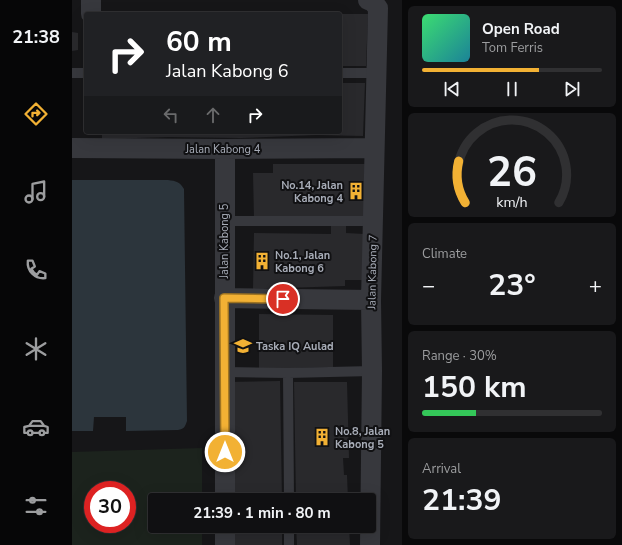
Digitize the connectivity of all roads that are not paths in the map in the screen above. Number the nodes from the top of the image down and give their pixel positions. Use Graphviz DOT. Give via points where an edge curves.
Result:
graph roads {
  1 [pos="91,0"];
  2 [pos="370,0"];
  3 [pos="91,12"];
  4 [pos="72,73"];
  5 [pos="84,73"];
  6 [pos="342,73"];
  7 [pos="376,73"];
  8 [pos="84,142"];
  9 [pos="374,148"];
  10 [pos="225,150"];
  11 [pos="224,221"];
  12 [pos="372,221"];
  13 [pos="224,298"];
  14 [pos="371,300"];
  15 [pos="372,371"];
  16 [pos="225,372"];
  17 [pos="288,373"];
  18 [pos="225,493"];
  19 [pos="289,493"];
  20 [pos="225,533"];
  21 [pos="289,533"];
  22 [pos="225,545"];
  23 [pos="289,545"];
  24 [pos="370,545"];
  1 -- 3 [label="street"];
  2 -- 7 [label="street, Jalan Kabong 7" via="378,8"];
  4 -- 5 [label="lane"];
  6 -- 7 [label="lane"];
  7 -- 9 [label="street, Jalan Kabong 7"];
  8 -- 10 [label="street, Jalan Kabong 4"];
  9 -- 10 [label="street, Jalan Kabong 4"];
  9 -- 12 [label="street, Jalan Kabong 7"];
  10 -- 11 [label="street, Jalan Kabong 5"];
  11 -- 12 [label="lane"];
  11 -- 13 [label="street, Jalan Kabong 5"];
  12 -- 14 [label="street, Jalan Kabong 7"];
  13 -- 14 [label="street"];
  13 -- 16 [label="street, Jalan Kabong 5"];
  14 -- 15 [label="street, Jalan Kabong 7"];
  15 -- 17 [label="lane"];
  15 -- 24 [label="street, Jalan Kabong 7"];
  16 -- 17 [label="lane"];
  16 -- 18 [label="street, Jalan Kabong 5"];
  17 -- 19 [label="lane"];
  20 -- 22 [label="street"];
  21 -- 23 [label="lane"];
}
